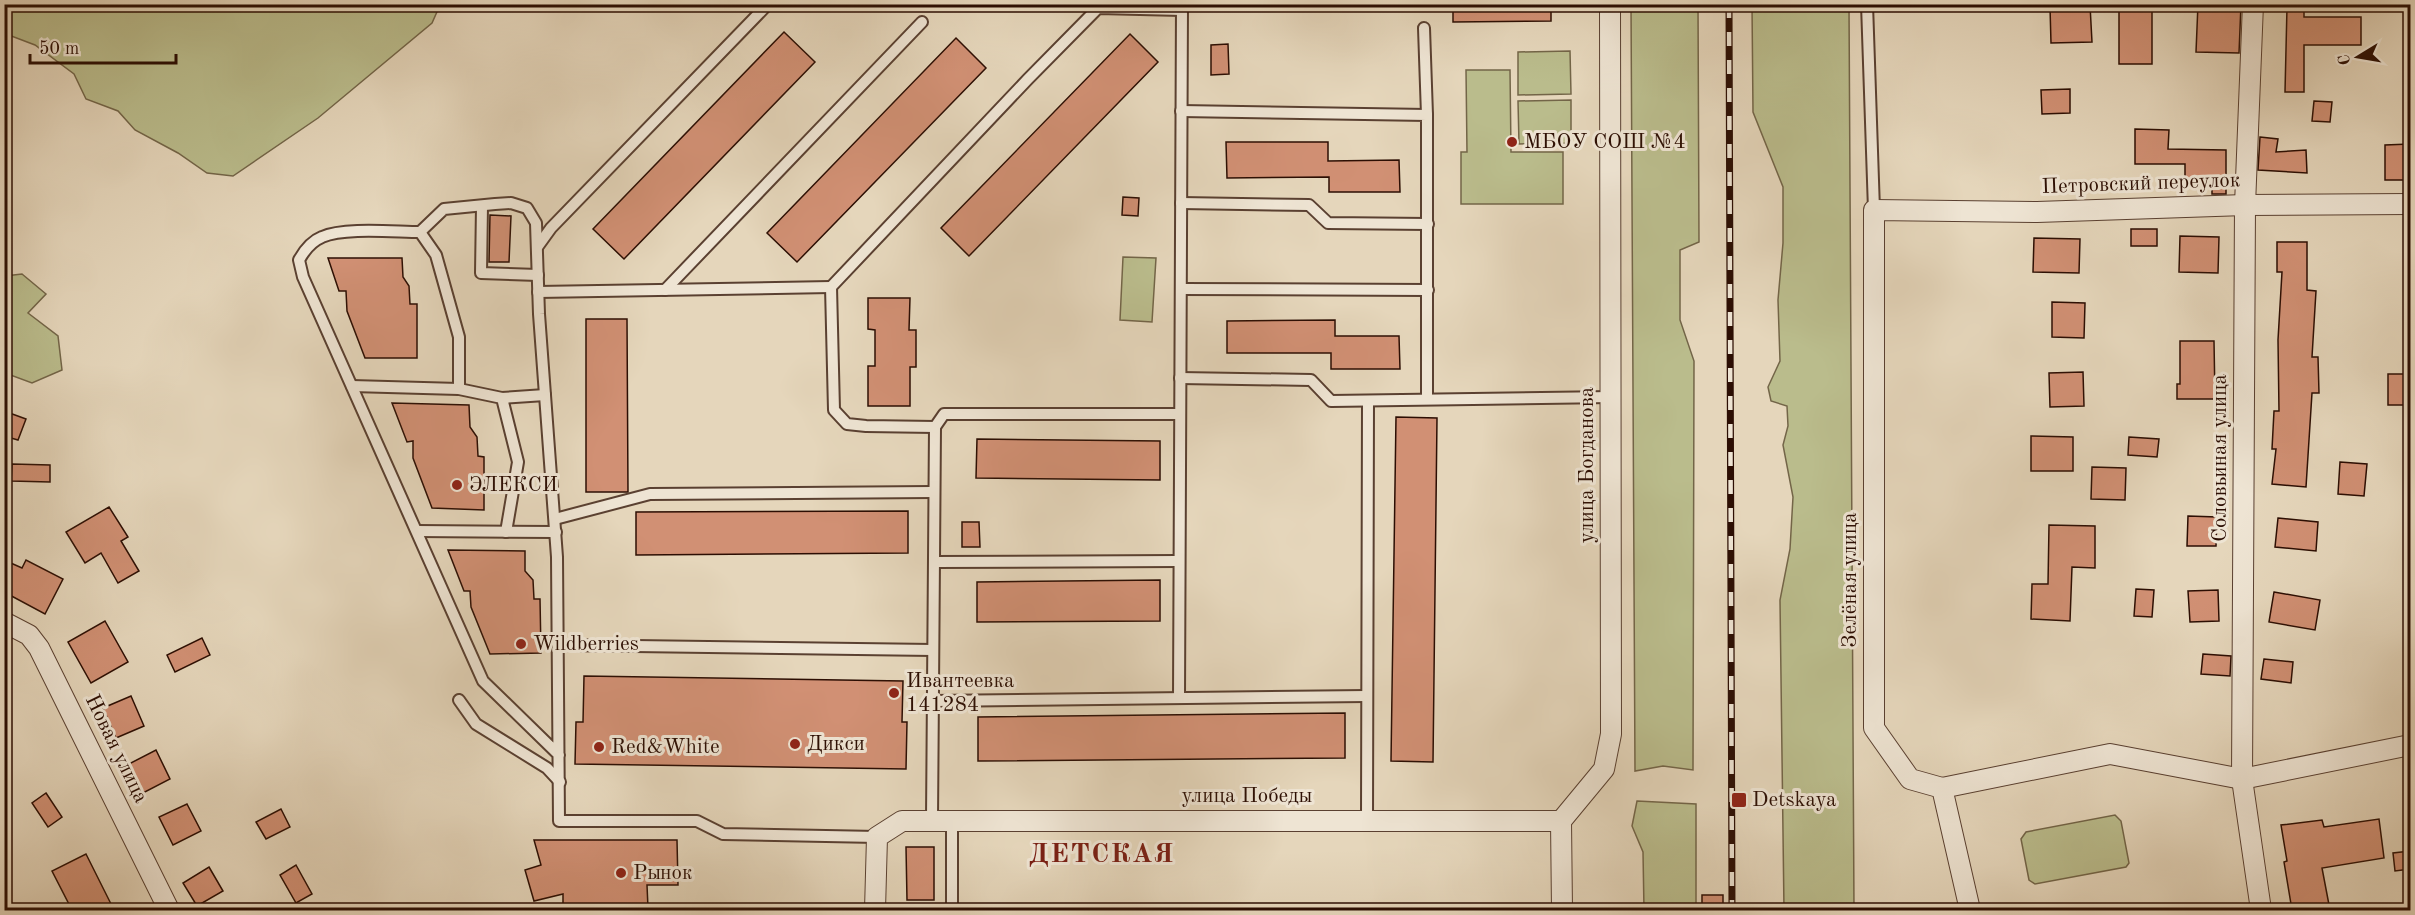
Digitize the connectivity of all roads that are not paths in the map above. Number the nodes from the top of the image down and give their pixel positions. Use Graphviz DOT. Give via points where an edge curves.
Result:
graph roads {
  1 [pos="768,4"];
  2 [pos="1610,4"];
  3 [pos="1868,4"];
  4 [pos="2253,4"];
  5 [pos="1133,7"];
  6 [pos="1182,7"];
  7 [pos="922,22"];
  8 [pos="1424,28"];
  9 [pos="1181,111"];
  10 [pos="1427,115"];
  11 [pos="1181,203"];
  12 [pos="2410,204"];
  13 [pos="2246,205"];
  14 [pos="482,206"];
  15 [pos="1874,210"];
  16 [pos="1428,224"];
  17 [pos="420,232"];
  18 [pos="538,246"];
  19 [pos="538,275"];
  20 [pos="831,287"];
  21 [pos="1181,289"];
  22 [pos="665,290"];
  23 [pos="1428,290"];
  24 [pos="538,292"];
  25 [pos="1180,378"];
  26 [pos="352,386"];
  27 [pos="459,389"];
  28 [pos="545,395"];
  29 [pos="1612,397"];
  30 [pos="502,398"];
  31 [pos="1427,398"];
  32 [pos="1368,401"];
  33 [pos="1180,414"];
  34 [pos="935,427"];
  35 [pos="933,492"];
  36 [pos="555,519"];
  37 [pos="417,531"];
  38 [pos="506,532"];
  39 [pos="556,532"];
  40 [pos="1179,561"];
  41 [pos="934,562"];
  42 [pos="4,622"];
  43 [pos="559,645"];
  44 [pos="933,650"];
  45 [pos="1368,696"];
  46 [pos="1179,698"];
  47 [pos="459,700"];
  48 [pos="933,700"];
  49 [pos="2410,745"];
  50 [pos="559,755"];
  51 [pos="2242,779"];
  52 [pos="560,782"];
  53 [pos="1942,788"];
  54 [pos="932,820"];
  55 [pos="952,820"];
  56 [pos="1367,821"];
  57 [pos="1562,821"];
  58 [pos="877,837"];
  59 [pos="952,907"];
  60 [pos="169,910"];
  61 [pos="875,910"];
  62 [pos="1562,910"];
  63 [pos="1970,910"];
  64 [pos="2261,910"];
  1 -- 18 [label="lane"];
  2 -- 29 [label="street, улица Богданова"];
  3 -- 15 [label="lane"];
  4 -- 13 [label="street, Соловьиная улица"];
  5 -- 6 [label="lane"];
  5 -- 20 [label="lane" via="1098,8"];
  6 -- 9 [label="lane"];
  7 -- 22 [label="lane"];
  8 -- 10 [label="lane"];
  9 -- 10 [label="lane"];
  9 -- 11 [label="lane"];
  10 -- 16 [label="lane"];
  11 -- 16 [label="lane" via="1309,205 1328,223"];
  11 -- 21 [label="lane"];
  12 -- 13 [label="street, Петровский переулок"];
  13 -- 15 [label="street, Петровский переулок" via="2037,212"];
  13 -- 51 [label="street, Соловьиная улица"];
  14 -- 17 [label="lane" via="444,209"];
  14 -- 18 [label="lane" via="512,203 527,208 536,223"];
  14 -- 19 [label="lane" via="481,273"];
  15 -- 53 [label="street, Зелёная улица" via="1874,728 1910,779"];
  16 -- 23 [label="lane"];
  17 -- 26 [label="lane" via="339,232 321,237 299,260"];
  17 -- 27 [label="lane" via="436,255 459,337"];
  18 -- 19 [label="lane"];
  19 -- 24 [label="lane"];
  20 -- 22 [label="lane"];
  20 -- 34 [label="lane" via="834,410 847,424"];
  21 -- 23 [label="lane"];
  21 -- 25 [label="lane"];
  22 -- 24 [label="lane"];
  23 -- 31 [label="lane"];
  24 -- 28 [label="lane"];
  25 -- 32 [label="lane" via="1311,380 1331,400"];
  25 -- 33 [label="lane"];
  26 -- 27 [label="lane"];
  26 -- 37 [label="lane"];
  27 -- 30 [label="lane"];
  28 -- 30 [label="lane"];
  28 -- 36 [label="lane"];
  29 -- 31 [label="lane"];
  29 -- 57 [label="street, улица Богданова" via="1611,734 1604,769"];
  30 -- 38 [label="lane" via="518,462"];
  31 -- 32 [label="lane"];
  32 -- 45 [label="lane"];
  33 -- 34 [label="lane" via="944,414"];
  33 -- 40 [label="lane"];
  34 -- 35 [label="lane"];
  35 -- 36 [label="lane" via="650,494"];
  35 -- 41 [label="lane"];
  36 -- 39 [label="lane"];
  37 -- 38 [label="lane"];
  37 -- 50 [label="lane" via="483,681"];
  38 -- 39 [label="lane"];
  39 -- 43 [label="lane"];
  40 -- 41 [label="lane"];
  40 -- 46 [label="lane"];
  41 -- 44 [label="lane"];
  42 -- 60 [label="street, Новая улица" via="29,635 39,648"];
  43 -- 44 [label="lane"];
  43 -- 50 [label="lane"];
  44 -- 48 [label="lane"];
  45 -- 46 [label="lane"];
  45 -- 56 [label="lane"];
  46 -- 48 [label="lane"];
  47 -- 52 [label="lane" via="476,724 547,768"];
  48 -- 54 [label="lane"];
  49 -- 51 [label="street"];
  50 -- 52 [label="lane"];
  51 -- 53 [label="street" via="2110,754"];
  51 -- 64 [label="street, Соловьиная улица"];
  52 -- 58 [label="lane" via="559,821 697,821 723,834"];
  53 -- 63 [label="street"];
  54 -- 55 [label="street, улица Победы"];
  54 -- 58 [label="street, улица Победы" via="902,821"];
  55 -- 56 [label="street, улица Победы"];
  55 -- 59 [label="lane"];
  56 -- 57 [label="street, улица Победы"];
  57 -- 62 [label="street"];
  58 -- 61 [label="street"];
}
